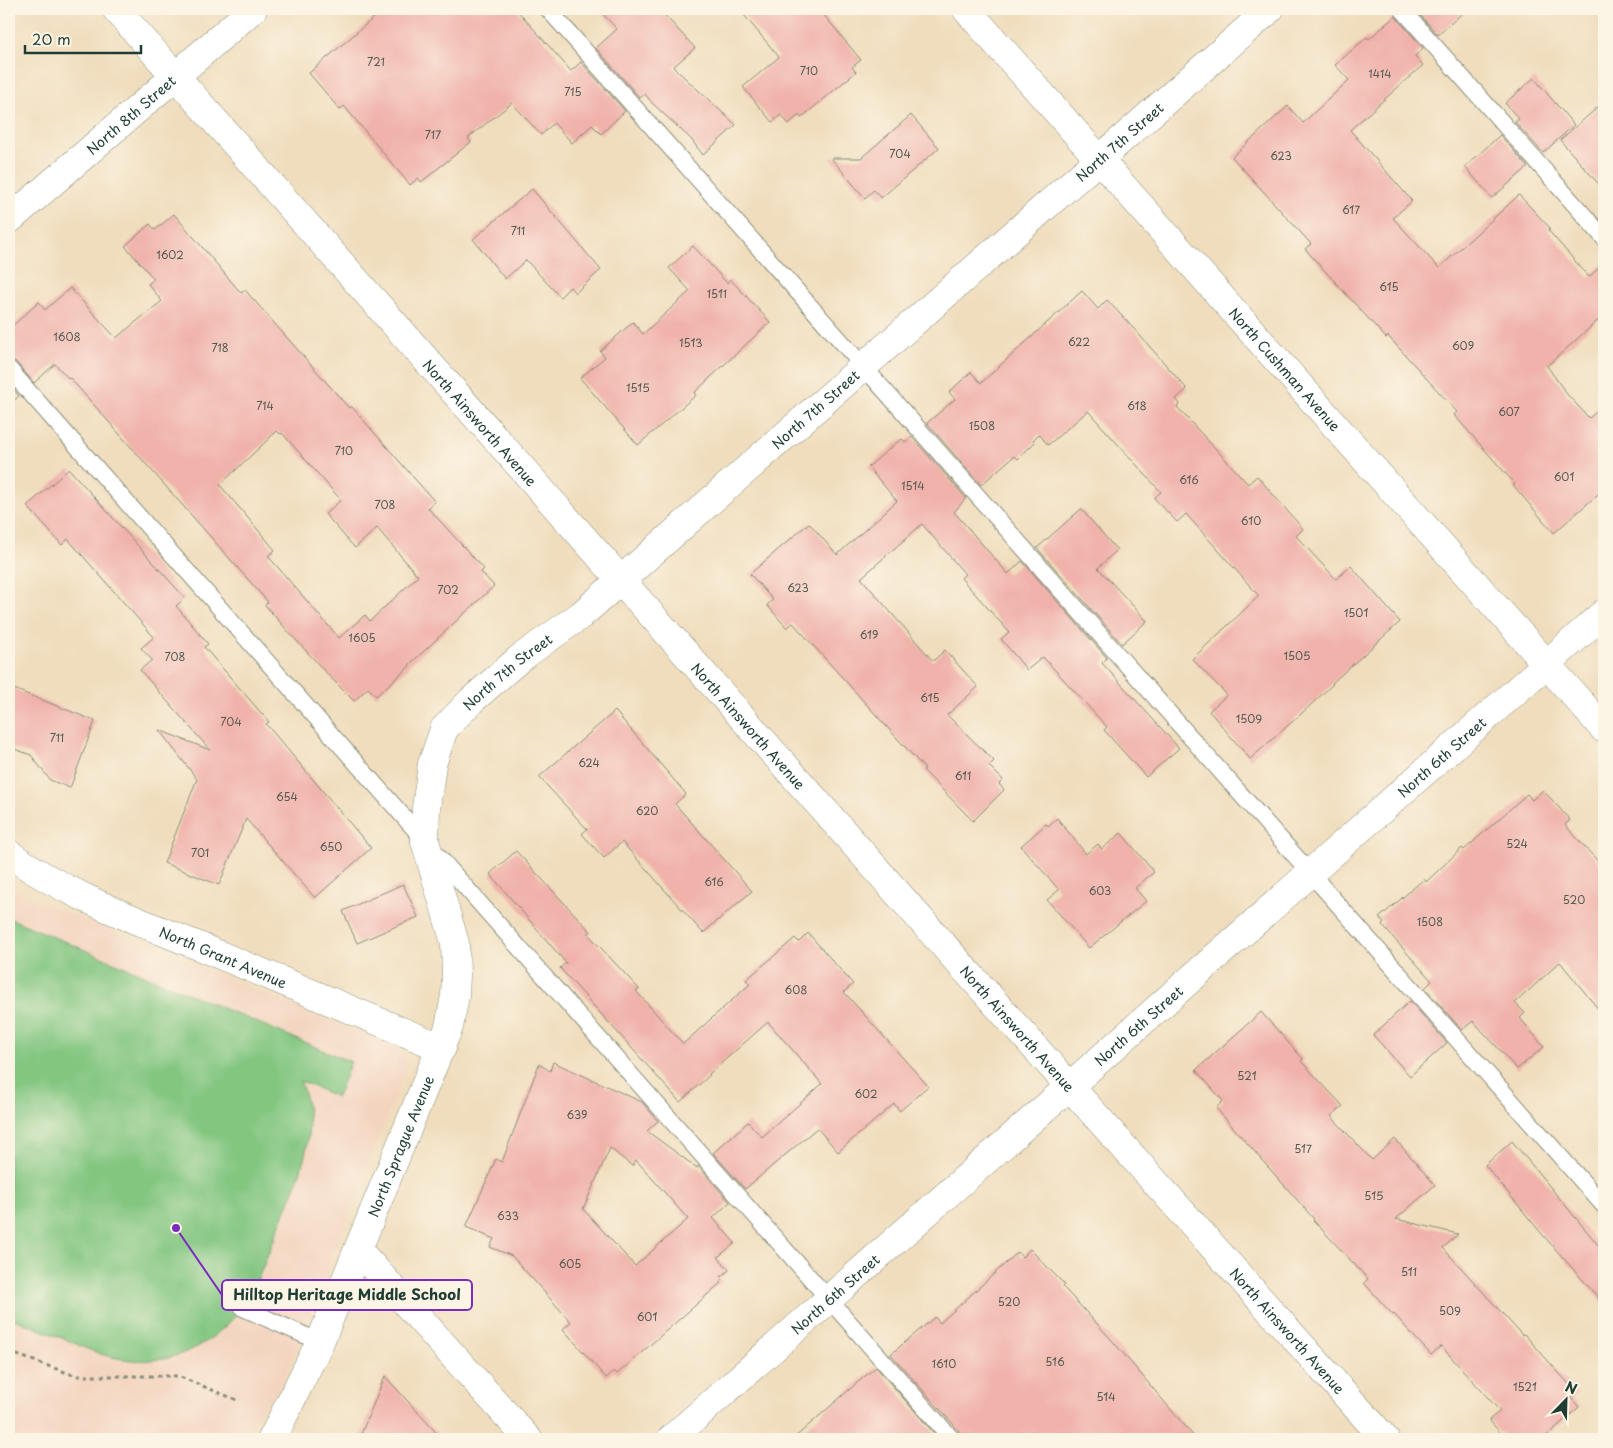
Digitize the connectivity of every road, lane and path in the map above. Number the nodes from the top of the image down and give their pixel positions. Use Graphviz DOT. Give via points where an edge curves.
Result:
graph roads {
  1 [pos="116,9"];
  2 [pos="253,9"];
  3 [pos="548,9"];
  4 [pos="966,9"];
  5 [pos="1270,9"];
  6 [pos="1402,9"];
  7 [pos="175,77"];
  8 [pos="1099,160"];
  9 [pos="9,220"];
  10 [pos="1604,238"];
  11 [pos="864,367"];
  12 [pos="9,369"];
  13 [pos="620,582"];
  14 [pos="1604,612"];
  15 [pos="1546,664"];
  16 [pos="1604,729"];
  17 [pos="425,841"];
  18 [pos="9,854"];
  19 [pos="1311,872"];
  20 [pos="442,1048"];
  21 [pos="1068,1087"];
  22 [pos="1604,1206"];
  23 [pos="358,1250"];
  24 [pos="829,1299"];
  25 [pos="243,1308"];
  26 [pos="320,1342"];
  27 [pos="9,1352"];
  28 [pos="237,1400"];
  29 [pos="272,1439"];
  30 [pos="528,1439"];
  31 [pos="672,1439"];
  32 [pos="952,1439"];
  33 [pos="1385,1439"];
  1 -- 7 [label="street, North Ainsworth Avenue"];
  2 -- 7 [label="street, North 8th Street"];
  3 -- 11 [label="lane"];
  4 -- 8 [label="street, North Cushman Avenue"];
  5 -- 8 [label="street, North 7th Street"];
  6 -- 10 [label="lane"];
  7 -- 9 [label="street, North 8th Street"];
  7 -- 13 [label="street, North Ainsworth Avenue"];
  8 -- 11 [label="street, North 7th Street"];
  8 -- 15 [label="street, North Cushman Avenue"];
  11 -- 13 [label="street, North 7th Street"];
  11 -- 19 [label="lane"];
  12 -- 17 [label="lane"];
  13 -- 17 [label="street, North 7th Street" via="581,615 519,659 470,701 444,729 432,764"];
  13 -- 21 [label="street, North Ainsworth Avenue"];
  14 -- 15 [label="street, North 6th Street"];
  15 -- 16 [label="street, North Cushman Avenue"];
  15 -- 19 [label="street, North 6th Street"];
  17 -- 20 [label="street, North Sprague Avenue" via="455,948 455,996"];
  17 -- 24 [label="lane"];
  18 -- 20 [label="street, North Grant Avenue" via="50,880 131,918"];
  19 -- 21 [label="street, North 6th Street"];
  19 -- 22 [label="lane"];
  20 -- 23 [label="street, North Sprague Avenue"];
  21 -- 24 [label="street, North 6th Street"];
  21 -- 33 [label="street, North Ainsworth Avenue"];
  23 -- 26 [label="street, North Sprague Avenue"];
  23 -- 30 [label="street"];
  24 -- 31 [label="street, North 6th Street"];
  24 -- 32 [label="lane"];
  25 -- 26 [label="lane"];
  26 -- 29 [label="street, North Sprague Avenue"];
  27 -- 28 [label="path" via="76,1376 178,1376"];
}
